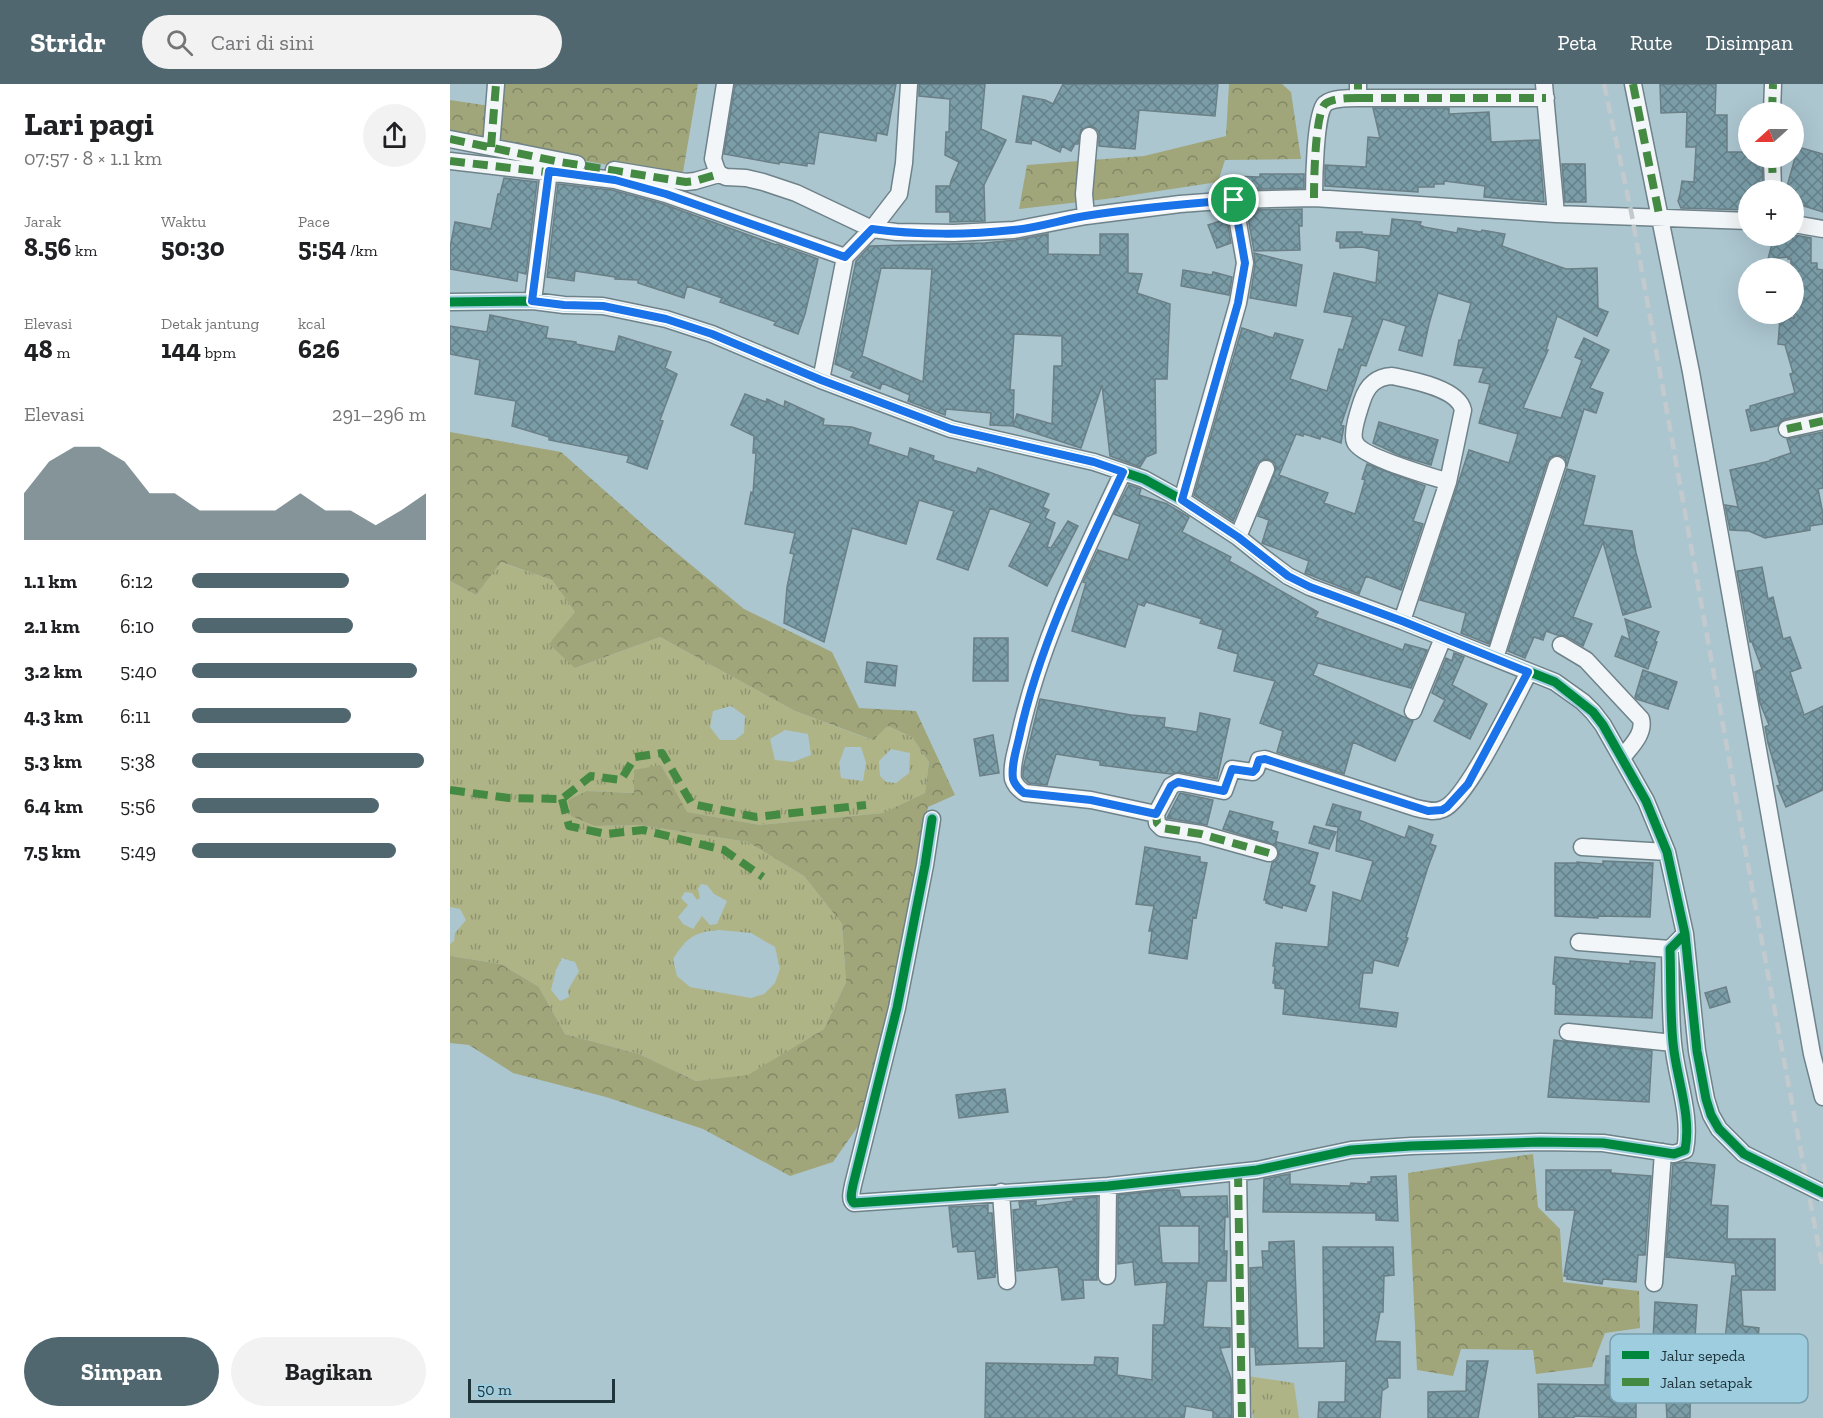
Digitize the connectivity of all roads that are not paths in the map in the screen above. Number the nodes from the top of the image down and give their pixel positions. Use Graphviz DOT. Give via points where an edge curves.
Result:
graph roads {
  1 [pos="496,84"];
  2 [pos="725,84"];
  3 [pos="909,84"];
  4 [pos="1633,84"];
  5 [pos="1773,84"];
  6 [pos="1358,91"];
  7 [pos="1545,91"];
  8 [pos="1772,102"];
  9 [pos="1089,136"];
  10 [pos="450,139"];
  11 [pos="491,147"];
  12 [pos="450,161"];
  13 [pos="549,171"];
  14 [pos="719,174"];
  15 [pos="1314,198"];
  16 [pos="1234,200"];
  17 [pos="1556,214"];
  18 [pos="1086,216"];
  19 [pos="1660,219"];
  20 [pos="1738,221"];
  21 [pos="1804,226"];
  22 [pos="872,229"];
  23 [pos="1823,229"];
  24 [pos="845,257"];
  25 [pos="532,301"];
  26 [pos="450,302"];
  27 [pos="821,380"];
  28 [pos="1823,421"];
  29 [pos="1787,429"];
  30 [pos="1557,465"];
  31 [pos="1266,470"];
  32 [pos="1123,472"];
  33 [pos="1449,482"];
  34 [pos="1182,500"];
  35 [pos="1238,537"];
  36 [pos="1402,621"];
  37 [pos="1443,638"];
  38 [pos="1561,645"];
  39 [pos="1495,658"];
  40 [pos="1528,672"];
  41 [pos="1413,711"];
  42 [pos="1622,758"];
  43 [pos="1156,814"];
  44 [pos="932,819"];
  45 [pos="1582,847"];
  46 [pos="1667,852"];
  47 [pos="1269,853"];
  48 [pos="1685,934"];
  49 [pos="1579,942"];
  50 [pos="1670,949"];
  51 [pos="1568,1032"];
  52 [pos="1673,1043"];
  53 [pos="1823,1096"];
  54 [pos="1663,1152"];
  55 [pos="1238,1172"];
  56 [pos="1108,1185"];
  57 [pos="1001,1192"];
  58 [pos="1823,1194"];
  59 [pos="1107,1276"];
  60 [pos="1007,1281"];
  61 [pos="1654,1283"];
  62 [pos="1242,1418"];
  1 -- 11 [label="street"];
  2 -- 14 [label="street" via="713,159"];
  3 -- 22 [label="street" via="899,194"];
  4 -- 19 [label="street"];
  5 -- 8 [label="street"];
  6 -- 7 [label="street"];
  6 -- 15 [label="street" via="1323,106"];
  7 -- 17 [label="street"];
  9 -- 18 [label="street"];
  10 -- 11 [label="street"];
  11 -- 14 [label="street" via="686,182"];
  12 -- 13 [label="street"];
  13 -- 24 [label="street" via="615,180 666,194"];
  13 -- 25 [label="street"];
  14 -- 22 [label="street" via="785,189"];
  15 -- 16 [label="street"];
  15 -- 17 [label="street"];
  16 -- 18 [label="street"];
  16 -- 34 [label="street" via="1245,263 1240,293"];
  17 -- 19 [label="street"];
  18 -- 22 [label="street" via="1014,230 954,233"];
  19 -- 20 [label="street"];
  19 -- 53 [label="street" via="1691,372 1812,1054"];
  21 -- 23 [label="street"];
  22 -- 24 [label="street"];
  24 -- 27 [label="street"];
  25 -- 26 [label="street"];
  25 -- 27 [label="street" via="603,306 666,319"];
  27 -- 32 [label="street" via="951,429"];
  28 -- 29 [label="street"];
  30 -- 39 [label="street"];
  31 -- 35 [label="street"];
  32 -- 34 [label="street"];
  32 -- 43 [label="street" via="1078,567 1040,663 1023,719 1013,780 1024,793 1091,800"];
  33 -- 33 [label="street" via="1462,404 1442,390 1406,379 1385,376 1376,380 1362,401 1354,434 1358,447 1382,460"];
  33 -- 36 [label="street"];
  34 -- 35 [label="street"];
  35 -- 36 [label="street" via="1288,576"];
  36 -- 37 [label="street"];
  37 -- 39 [label="street"];
  37 -- 41 [label="street"];
  38 -- 42 [label="street" via="1586,660 1641,719 1640,734"];
  39 -- 40 [label="street"];
  40 -- 42 [label="street" via="1555,682 1593,712"];
  40 -- 43 [label="street" via="1468,784 1442,810 1416,808 1265,759 1259,760 1253,772 1232,769 1224,791 1174,783"];
  42 -- 46 [label="street" via="1646,801"];
  43 -- 47 [label="street" via="1162,828 1201,834"];
  44 -- 57 [label="street" via="897,1008 851,1200 864,1204"];
  45 -- 46 [label="street"];
  46 -- 48 [label="street"];
  48 -- 50 [label="street"];
  48 -- 58 [label="street, bridge" via="1697,1051 1711,1115 1744,1154"];
  49 -- 50 [label="street"];
  50 -- 52 [label="street"];
  51 -- 52 [label="street"];
  52 -- 54 [label="street" via="1686,1140 1684,1150 1674,1154"];
  54 -- 55 [label="street" via="1603,1143 1411,1146 1351,1150"];
  54 -- 61 [label="street"];
  55 -- 56 [label="street"];
  55 -- 62 [label="street"];
  56 -- 57 [label="street"];
  56 -- 59 [label="street"];
  57 -- 60 [label="street"];
}
